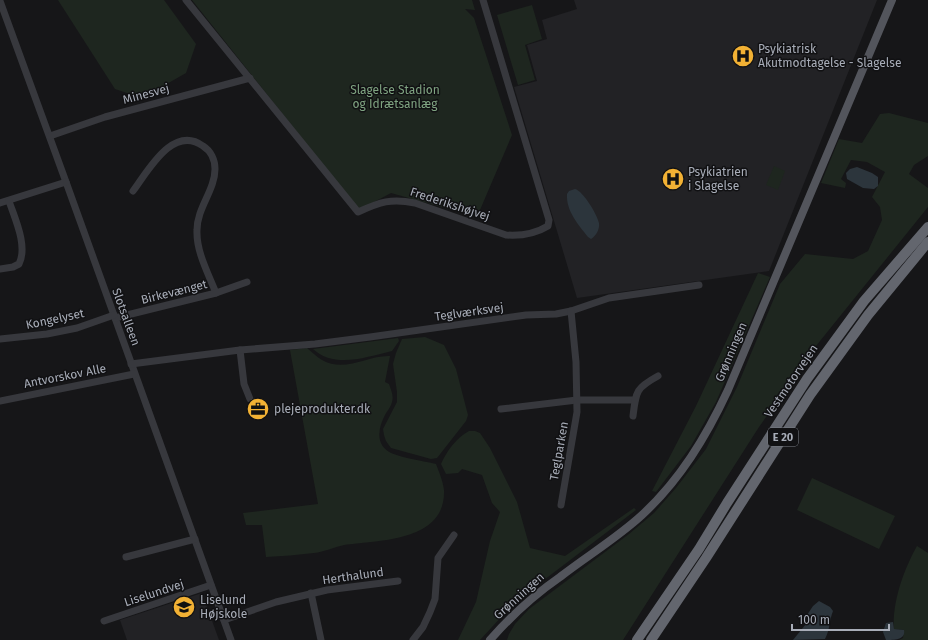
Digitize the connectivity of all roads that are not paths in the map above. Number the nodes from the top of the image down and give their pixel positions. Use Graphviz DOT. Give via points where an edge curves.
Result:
graph roads {
  1 [pos="186,0"];
  2 [pos="482,0"];
  3 [pos="892,0"];
  4 [pos="0,1"];
  5 [pos="250,78"];
  6 [pos="50,136"];
  7 [pos="66,182"];
  8 [pos="133,191"];
  9 [pos="9,201"];
  10 [pos="0,203"];
  11 [pos="928,226"];
  12 [pos="928,242"];
  13 [pos="0,269"];
  14 [pos="247,282"];
  15 [pos="699,285"];
  16 [pos="216,293"];
  17 [pos="571,311"];
  18 [pos="114,317"];
  19 [pos="0,339"];
  20 [pos="240,350"];
  21 [pos="131,364"];
  22 [pos="134,374"];
  23 [pos="658,376"];
  24 [pos="250,399"];
  25 [pos="577,400"];
  26 [pos="635,400"];
  27 [pos="0,401"];
  28 [pos="502,409"];
  29 [pos="633,416"];
  30 [pos="561,505"];
  31 [pos="454,535"];
  32 [pos="195,539"];
  33 [pos="126,557"];
  34 [pos="398,581"];
  35 [pos="211,585"];
  36 [pos="311,593"];
  37 [pos="224,620"];
  38 [pos="104,621"];
  39 [pos="231,640"];
  40 [pos="322,640"];
  41 [pos="413,640"];
  42 [pos="490,640"];
  43 [pos="637,640"];
  44 [pos="650,640"];
  1 -- 5 [label="street, Frederikshøjvej"];
  2 -- 5 [label="street, Frederikshøjvej" via="549,220 548,226 542,230 518,236 506,234 403,200 379,202 358,212"];
  3 -- 42 [label="main road, Grønningen" via="728,390 702,441 665,491 642,515 537,594"];
  4 -- 6 [label="street, Slotsalleen"];
  5 -- 6 [label="street, Minesvej" via="105,117"];
  6 -- 7 [label="street, Slotsalleen"];
  7 -- 9 [label="street"];
  7 -- 18 [label="street, Slotsalleen"];
  8 -- 16 [label="street, Birkevænget" via="165,149 175,142 196,142 210,152 214,158 214,176 199,217 197,238"];
  9 -- 10 [label="street"];
  9 -- 13 [label="street" via="22,244 22,253 19,264"];
  11 -- 43 [label="highway, Vestmotorvejen / E 20" via="864,301 807,379 699,549"];
  12 -- 44 [label="highway, Vestmotorvejen / E 20" via="868,315 810,396"];
  14 -- 16 [label="street, Birkevænget"];
  15 -- 17 [label="street, Teglværksvej" via="609,298"];
  16 -- 18 [label="street, Birkevænget"];
  17 -- 20 [label="street, Teglværksvej" via="321,343"];
  17 -- 25 [label="street, Teglparken"];
  18 -- 19 [label="street, Kongelyset" via="41,335"];
  18 -- 21 [label="street, Slotsalleen"];
  20 -- 21 [label="street, Teglværksvej"];
  20 -- 24 [label="street" via="244,384"];
  21 -- 22 [label="street, Slotsalleen"];
  22 -- 27 [label="street, Antvorskov Alle"];
  22 -- 32 [label="street, Slotsalleen"];
  23 -- 26 [label="street" via="643,384"];
  25 -- 26 [label="street, Teglparken"];
  25 -- 28 [label="street, Teglparken"];
  25 -- 30 [label="street, Teglparken" via="575,428"];
  26 -- 29 [label="street"];
  31 -- 41 [label="street" via="438,558 435,599 423,626"];
  32 -- 33 [label="street"];
  32 -- 35 [label="street, Slotsalleen"];
  34 -- 36 [label="street, Herthalund"];
  35 -- 37 [label="street, Slotsalleen"];
  35 -- 38 [label="street, Liselundvej"];
  36 -- 37 [label="street, Herthalund"];
  36 -- 40 [label="street, Herthalund"];
  37 -- 39 [label="street, Slotsalleen"];
}
